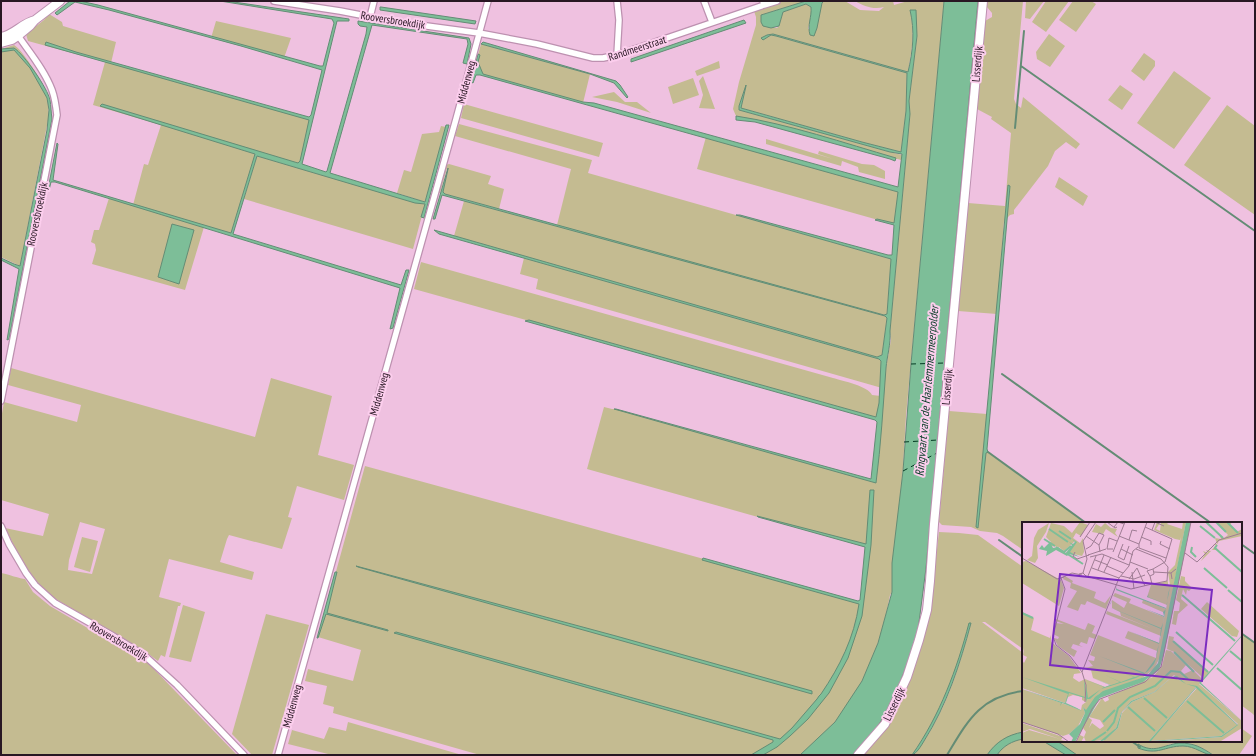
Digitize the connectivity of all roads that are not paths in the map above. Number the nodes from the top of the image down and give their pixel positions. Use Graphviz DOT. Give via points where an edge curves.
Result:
graph roads {
  1 [pos="60,1"];
  2 [pos="274,1"];
  3 [pos="374,1"];
  4 [pos="488,1"];
  5 [pos="617,1"];
  6 [pos="704,1"];
  7 [pos="777,1"];
  8 [pos="983,1"];
  9 [pos="764,3"];
  10 [pos="370,17"];
  11 [pos="712,22"];
  12 [pos="479,32"];
  13 [pos="16,34"];
  14 [pos="1,37"];
  15 [pos="1,43"];
  16 [pos="617,55"];
  17 [pos="1,401"];
  18 [pos="1,526"];
  19 [pos="244,755"];
  20 [pos="278,755"];
  21 [pos="858,755"];
  1 -- 13 [label="street"];
  2 -- 10 [label="street, Rooversbroekdijk"];
  3 -- 10 [label="street"];
  4 -- 12 [label="street"];
  5 -- 16 [label="street"];
  6 -- 11 [label="street"];
  7 -- 9 [label="street, Randmeerstraat"];
  8 -- 21 [label="street, Lisserdijk" via="927,610 907,677 885,724"];
  9 -- 11 [label="street, Randmeerstraat"];
  10 -- 12 [label="street, Rooversbroekdijk"];
  11 -- 16 [label="street, Randmeerstraat"];
  12 -- 16 [label="street, Randmeerstraat" via="593,58"];
  12 -- 20 [label="street, Middenweg"];
  13 -- 14 [label="street"];
  13 -- 15 [label="street" via="12,40"];
  13 -- 17 [label="street, Rooversbroekdijk" via="42,69 52,90 57,115"];
  18 -- 19 [label="street, Rooversbroekdijk" via="26,573 54,604 145,656 177,685"];
}
